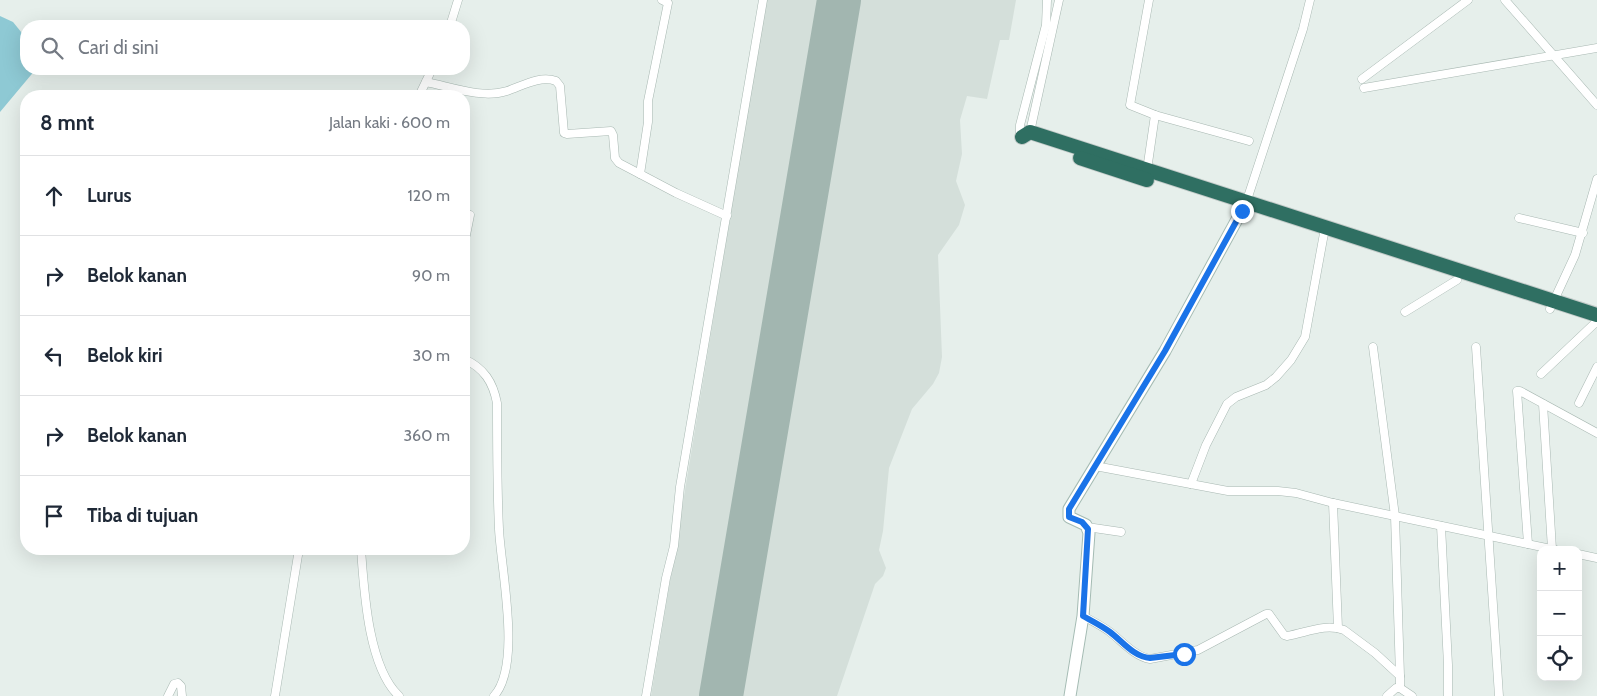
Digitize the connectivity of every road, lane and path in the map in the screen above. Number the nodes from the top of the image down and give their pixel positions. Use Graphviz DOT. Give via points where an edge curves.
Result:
graph roads {
  1 [pos="458,0"];
  2 [pos="763,0"];
  3 [pos="1047,0"];
  4 [pos="1059,0"];
  5 [pos="1149,0"];
  6 [pos="1310,0"];
  7 [pos="1468,0"];
  8 [pos="1505,0"];
  9 [pos="666,1"];
  10 [pos="452,20"];
  11 [pos="1597,48"];
  12 [pos="1554,56"];
  13 [pos="429,75"];
  14 [pos="426,82"];
  15 [pos="422,90"];
  16 [pos="1597,105"];
  17 [pos="1155,115"];
  18 [pos="1026,134"];
  19 [pos="1250,141"];
  20 [pos="1147,170"];
  21 [pos="640,174"];
  22 [pos="1597,178"];
  23 [pos="1190,189"];
  24 [pos="1244,207"];
  25 [pos="727,216"];
  26 [pos="1519,218"];
  27 [pos="1324,232"];
  28 [pos="1582,233"];
  29 [pos="1457,280"];
  30 [pos="1496,287"];
  31 [pos="1551,305"];
  32 [pos="1405,312"];
  33 [pos="1596,320"];
  34 [pos="1373,347"];
  35 [pos="1476,347"];
  36 [pos="470,362"];
  37 [pos="1597,367"];
  38 [pos="1541,374"];
  39 [pos="1578,403"];
  40 [pos="1543,404"];
  41 [pos="1597,432"];
  42 [pos="1095,466"];
  43 [pos="1191,484"];
  44 [pos="1334,503"];
  45 [pos="1395,516"];
  46 [pos="1441,526"];
  47 [pos="1087,527"];
  48 [pos="1121,532"];
  49 [pos="1489,536"];
  50 [pos="1528,544"];
  51 [pos="1538,546"];
  52 [pos="1554,546"];
  53 [pos="298,555"];
  54 [pos="361,555"];
  55 [pos="1582,555"];
  56 [pos="1597,558"];
  57 [pos="1083,616"];
  58 [pos="1338,628"];
  59 [pos="1400,676"];
  60 [pos="1400,688"];
  61 [pos="396,695"];
  62 [pos="168,696"];
  63 [pos="182,696"];
  64 [pos="275,696"];
  65 [pos="494,696"];
  66 [pos="646,696"];
  67 [pos="1070,696"];
  68 [pos="1387,696"];
  69 [pos="1412,696"];
  70 [pos="1448,696"];
  71 [pos="1500,696"];
  1 -- 10 [label="street"];
  2 -- 25 [label="street"];
  3 -- 18 [label="street" via="1046,24 1020,125 1020,132"];
  4 -- 18 [label="street"];
  5 -- 17 [label="street" via="1130,105"];
  6 -- 24 [label="street"];
  7 -- 12 [label="street" via="1363,83"];
  8 -- 12 [label="street"];
  9 -- 21 [label="street" via="648,102"];
  11 -- 12 [label="street"];
  12 -- 16 [label="street"];
  13 -- 14 [label="street"];
  14 -- 15 [label="street"];
  14 -- 21 [label="street" via="492,94 522,84 556,81 560,86 564,133 611,131 615,158"];
  17 -- 19 [label="street"];
  17 -- 20 [label="street"];
  18 -- 20 [label="highway"];
  18 -- 23 [label="highway"];
  20 -- 23 [label="highway"];
  21 -- 25 [label="street"];
  22 -- 28 [label="street"];
  23 -- 24 [label="highway"];
  24 -- 27 [label="highway"];
  24 -- 42 [label="street" via="1165,351"];
  25 -- 66 [label="street" via="680,487 674,546"];
  26 -- 28 [label="street"];
  27 -- 29 [label="highway"];
  27 -- 30 [label="highway"];
  27 -- 43 [label="street" via="1305,338 1276,377 1227,404"];
  28 -- 31 [label="street"];
  29 -- 30 [label="highway"];
  29 -- 32 [label="street"];
  30 -- 31 [label="highway"];
  31 -- 33 [label="highway"];
  33 -- 38 [label="street"];
  34 -- 45 [label="street"];
  35 -- 49 [label="street"];
  36 -- 65 [label="street" via="487,376 497,403 499,530 508,637 504,682"];
  37 -- 39 [label="street"];
  40 -- 41 [label="street"];
  40 -- 50 [label="street" via="1517,391"];
  40 -- 52 [label="street"];
  42 -- 43 [label="street"];
  42 -- 47 [label="street" via="1068,514"];
  43 -- 44 [label="street" via="1228,491 1296,493"];
  44 -- 45 [label="street"];
  44 -- 58 [label="street"];
  45 -- 46 [label="street"];
  45 -- 59 [label="street"];
  46 -- 49 [label="street"];
  46 -- 70 [label="street"];
  47 -- 48 [label="street"];
  47 -- 57 [label="street" via="1089,540"];
  49 -- 50 [label="street"];
  49 -- 71 [label="street"];
  50 -- 51 [label="street"];
  53 -- 64 [label="street"];
  54 -- 61 [label="street" via="371,632 387,682"];
  55 -- 56 [label="street"];
  57 -- 58 [label="street" via="1144,658 1198,650 1266,614 1287,636 1323,627"];
  57 -- 67 [label="street"];
  58 -- 59 [label="street" via="1375,653"];
  59 -- 60 [label="street"];
  60 -- 68 [label="street" via="1393,689"];
  60 -- 69 [label="street"];
  62 -- 63 [label="street" via="171,687 178,683"];
}
